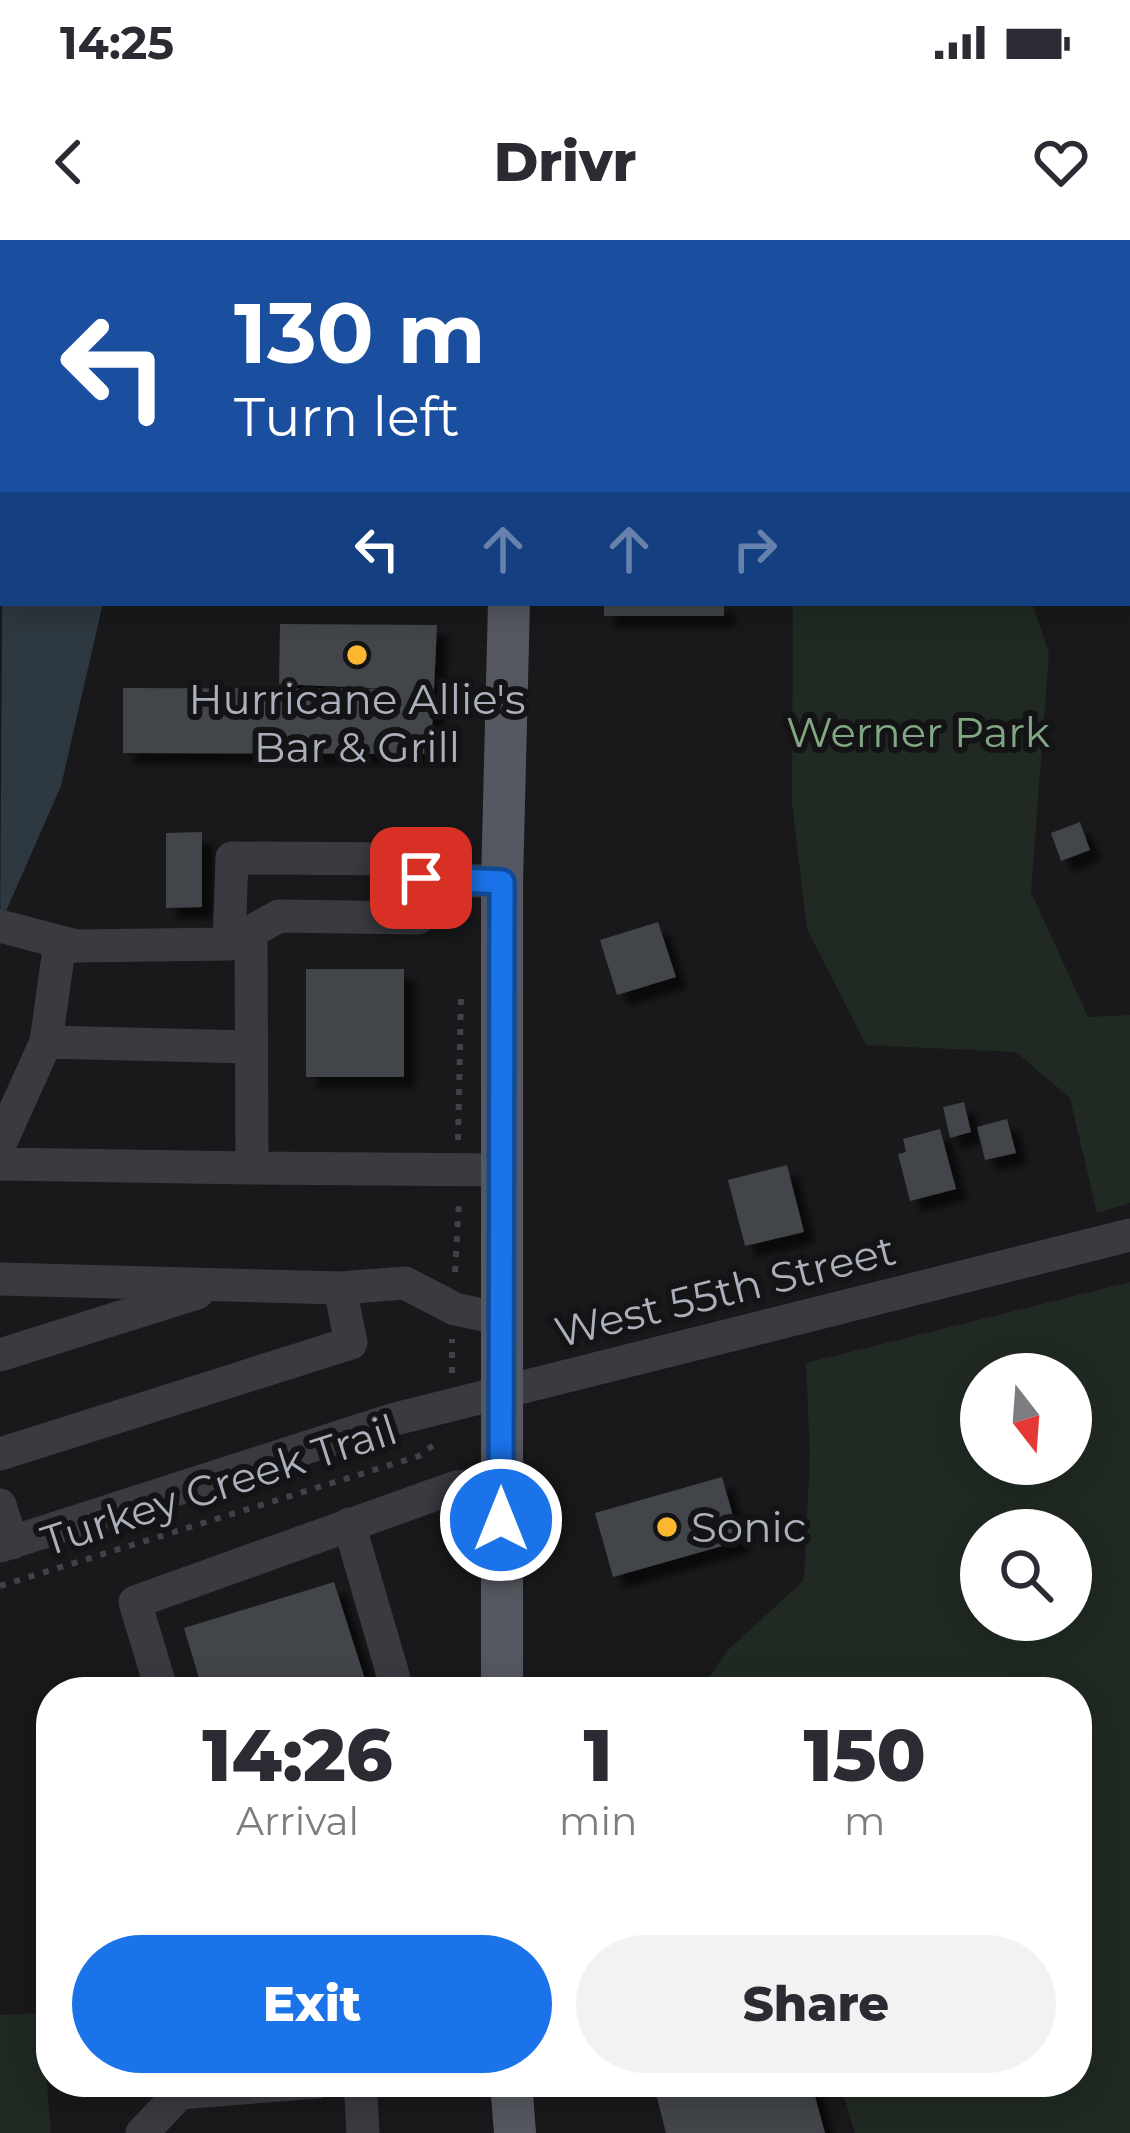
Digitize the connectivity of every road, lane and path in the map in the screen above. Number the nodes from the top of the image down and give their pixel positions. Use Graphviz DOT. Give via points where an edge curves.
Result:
graph roads {
  1 [pos="509,606"];
  2 [pos="421,878"];
  3 [pos="502,882"];
  4 [pos="7,928"];
  5 [pos="240,938"];
  6 [pos="60,942"];
  7 [pos="462,982"];
  8 [pos="46,1042"];
  9 [pos="251,1047"];
  10 [pos="458,1141"];
  11 [pos="0,1144"];
  12 [pos="0,1164"];
  13 [pos="252,1168"];
  14 [pos="501,1170"];
  15 [pos="459,1209"];
  16 [pos="1130,1235"];
  17 [pos="455,1276"];
  18 [pos="0,1279"];
  19 [pos="227,1283"];
  20 [pos="340,1288"];
  21 [pos="502,1319"];
  22 [pos="452,1330"];
  23 [pos="0,1355"];
  24 [pos="452,1374"];
  25 [pos="501,1394"];
  26 [pos="443,1438"];
  27 [pos="0,1454"];
  28 [pos="501,1483"];
  29 [pos="0,1505"];
  30 [pos="349,1524"];
  31 [pos="6,1544"];
  32 [pos="0,1586"];
  33 [pos="158,1677"];
  34 [pos="394,1677"];
  35 [pos="502,1677"];
  36 [pos="167,2097"];
  37 [pos="361,2097"];
  38 [pos="513,2097"];
  39 [pos="142,2133"];
  40 [pos="363,2133"];
  41 [pos="515,2133"];
  1 -- 3 [label="main road"];
  2 -- 3 [label="street"];
  2 -- 5 [label="street" via="418,918 279,916"];
  2 -- 5 [label="street" via="409,859 232,858"];
  3 -- 14 [label="main road"];
  4 -- 6 [label="street"];
  5 -- 6 [label="street"];
  5 -- 9 [label="street"];
  6 -- 8 [label="street"];
  7 -- 10 [label="path"];
  8 -- 9 [label="street"];
  8 -- 11 [label="street"];
  9 -- 13 [label="street"];
  12 -- 13 [label="street"];
  13 -- 14 [label="street"];
  14 -- 21 [label="main road"];
  15 -- 17 [label="path"];
  16 -- 25 [label="street, West 55th Street"];
  18 -- 19 [label="street"];
  19 -- 20 [label="street"];
  19 -- 23 [label="street"];
  20 -- 21 [label="street" via="405,1283 455,1309"];
  20 -- 27 [label="street" via="351,1342"];
  21 -- 25 [label="main road"];
  22 -- 24 [label="path"];
  25 -- 28 [label="main road"];
  25 -- 31 [label="street, West 55th Street" via="395,1418"];
  26 -- 32 [label="path, Turkey Creek Trail" via="419,1456"];
  28 -- 30 [label="street" via="456,1487"];
  28 -- 35 [label="main road"];
  29 -- 31 [label="street"];
  30 -- 33 [label="street" via="135,1601"];
  30 -- 34 [label="street"];
  36 -- 39 [label="street"];
  37 -- 40 [label="street"];
  38 -- 41 [label="main road"];
}
